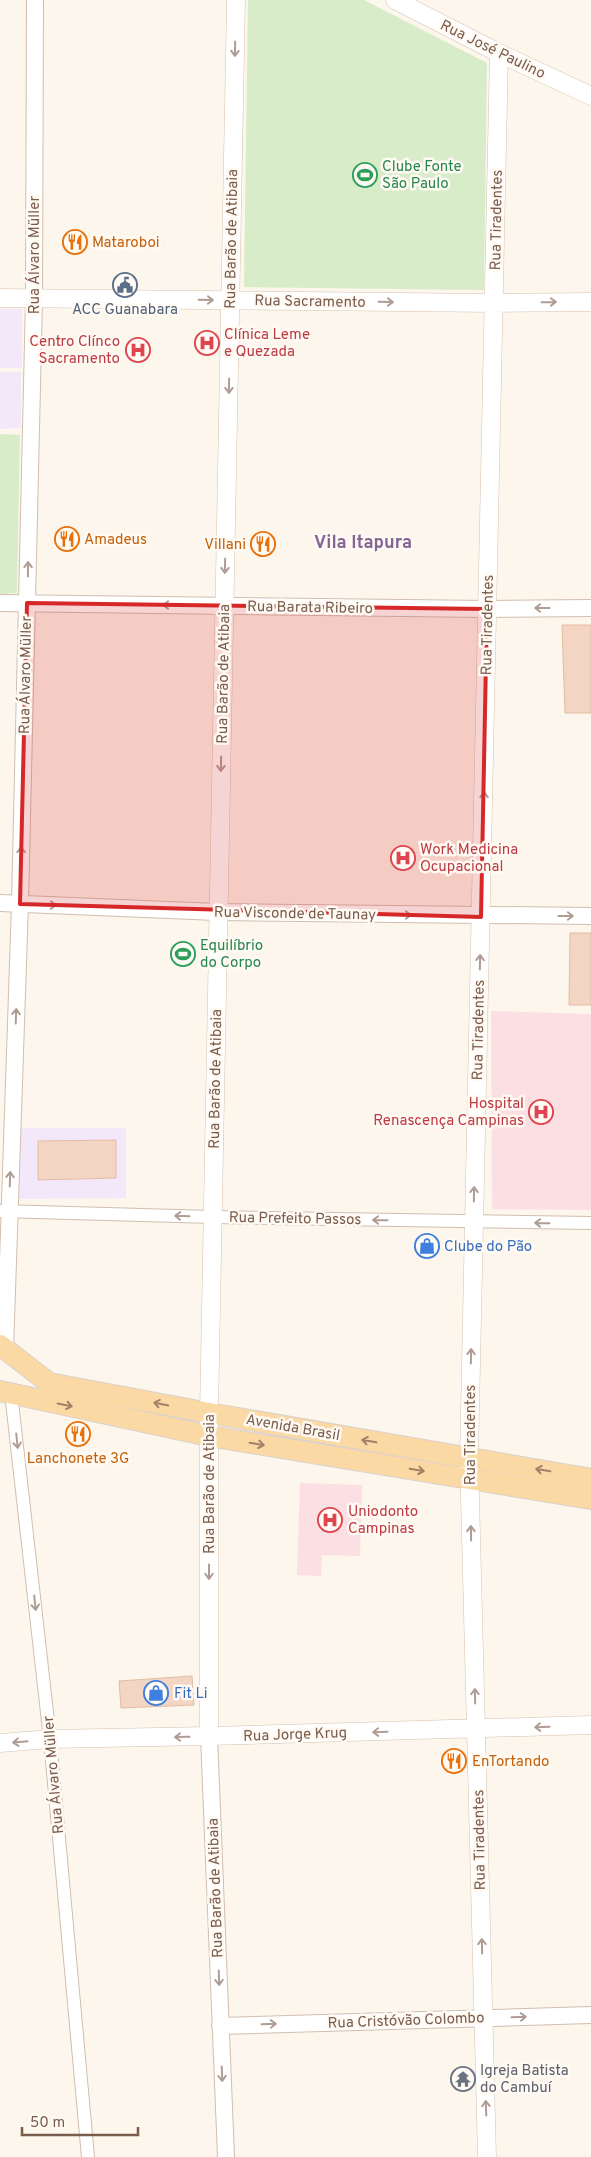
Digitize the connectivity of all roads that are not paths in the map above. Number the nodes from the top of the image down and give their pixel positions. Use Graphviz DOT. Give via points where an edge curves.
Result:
graph roads {
  1 [pos="35,0"];
  2 [pos="236,0"];
  3 [pos="395,0"];
  4 [pos="412,5"];
  5 [pos="500,53"];
  6 [pos="591,96"];
  7 [pos="0,298"];
  8 [pos="34,299"];
  9 [pos="230,300"];
  10 [pos="591,302"];
  11 [pos="494,303"];
  12 [pos="0,603"];
  13 [pos="27,604"];
  14 [pos="224,606"];
  15 [pos="591,608"];
  16 [pos="487,609"];
  17 [pos="0,903"];
  18 [pos="20,904"];
  19 [pos="217,912"];
  20 [pos="481,916"];
  21 [pos="591,916"];
  22 [pos="4,1211"];
  23 [pos="213,1217"];
  24 [pos="474,1222"];
  25 [pos="591,1223"];
  26 [pos="2,1352"];
  27 [pos="6,1392"];
  28 [pos="209,1413"];
  29 [pos="209,1436"];
  30 [pos="469,1458"];
  31 [pos="469,1478"];
  32 [pos="591,1478"];
  33 [pos="591,1499"];
  34 [pos="591,1725"];
  35 [pos="476,1729"];
  36 [pos="209,1736"];
  37 [pos="50,1739"];
  38 [pos="0,1743"];
  39 [pos="591,2015"];
  40 [pos="483,2018"];
  41 [pos="220,2026"];
  42 [pos="88,2157"];
  43 [pos="226,2157"];
  44 [pos="487,2157"];
  1 -- 8 [label="street, Rua Álvaro Müller"];
  2 -- 9 [label="main road, Rua Barão de Atibaia, one-way"];
  3 -- 4 [label="main road, Rua José Paulino"];
  4 -- 5 [label="main road, Rua José Paulino"];
  5 -- 6 [label="main road, Rua José Paulino"];
  5 -- 11 [label="main road, Rua Tiradentes"];
  7 -- 8 [label="main road, Rua Sacramento"];
  8 -- 9 [label="main road, Rua Sacramento, one-way"];
  13 -- 8 [label="street, Rua Álvaro Müller, one-way"];
  9 -- 11 [label="main road, Rua Sacramento, one-way"];
  9 -- 14 [label="main road, Rua Barão de Atibaia, one-way"];
  11 -- 10 [label="main road, Rua Sacramento, one-way"];
  11 -- 16 [label="main road, Rua Tiradentes"];
  12 -- 13 [label="street, Rua Barata Ribeiro"];
  14 -- 13 [label="street, Rua Barata Ribeiro, one-way"];
  18 -- 13 [label="street, Rua Álvaro Müller, one-way"];
  14 -- 16 [label="street, Rua Barata Ribeiro"];
  14 -- 19 [label="main road, Rua Barão de Atibaia, one-way"];
  15 -- 16 [label="street, Rua Barata Ribeiro, one-way"];
  20 -- 16 [label="main road, Rua Tiradentes, one-way"];
  17 -- 18 [label="street, Rua Visconde de Taunay"];
  18 -- 19 [label="street, Rua Visconde de Taunay, one-way"];
  22 -- 18 [label="street, Rua Álvaro Müller, one-way"];
  19 -- 20 [label="street, Rua Visconde de Taunay, one-way"];
  19 -- 23 [label="main road, Rua Barão de Atibaia"];
  20 -- 21 [label="street, Rua Visconde de Taunay, one-way"];
  24 -- 20 [label="main road, Rua Tiradentes, one-way"];
  23 -- 22 [label="street, Rua Prefeito Passos, one-way"];
  22 -- 26 [label="street, Rua Álvaro Müller"];
  24 -- 23 [label="street, Rua Prefeito Passos, one-way"];
  23 -- 28 [label="main road, Rua Barão de Atibaia"];
  25 -- 24 [label="street, Rua Prefeito Passos, one-way"];
  30 -- 24 [label="main road, Rua Tiradentes, one-way"];
  28 -- 26 [label="main road, Avenida Brasil, one-way" via="49,1383"];
  27 -- 29 [label="main road, Avenida Brasil, one-way"];
  27 -- 37 [label="street, Rua Álvaro Müller, one-way"];
  28 -- 29 [label="main road, Rua Barão de Atibaia"];
  30 -- 28 [label="main road, Avenida Brasil, one-way"];
  29 -- 31 [label="main road, Avenida Brasil, one-way"];
  29 -- 36 [label="main road, Rua Barão de Atibaia, one-way"];
  30 -- 31 [label="main road, Rua Tiradentes"];
  32 -- 30 [label="main road, Avenida Brasil, one-way"];
  31 -- 33 [label="main road, Avenida Brasil"];
  35 -- 31 [label="main road, Rua Tiradentes, one-way"];
  34 -- 35 [label="main road, Rua Jorge Krug, one-way"];
  35 -- 36 [label="main road, Rua Jorge Krug, one-way"];
  40 -- 35 [label="main road, Rua Tiradentes, one-way"];
  36 -- 37 [label="main road, Rua Jorge Krug, one-way"];
  36 -- 41 [label="street, Rua Barão de Atibaia, one-way"];
  37 -- 38 [label="main road, Rua Jorge Krug, one-way"];
  37 -- 42 [label="street, Rua Álvaro Müller"];
  40 -- 39 [label="street, Rua Cristóvão Colombo, one-way"];
  41 -- 40 [label="street, Rua Cristóvão Colombo, one-way"];
  44 -- 40 [label="main road, Rua Tiradentes, one-way"];
  41 -- 43 [label="street, Rua Barão de Atibaia, one-way"];
}
